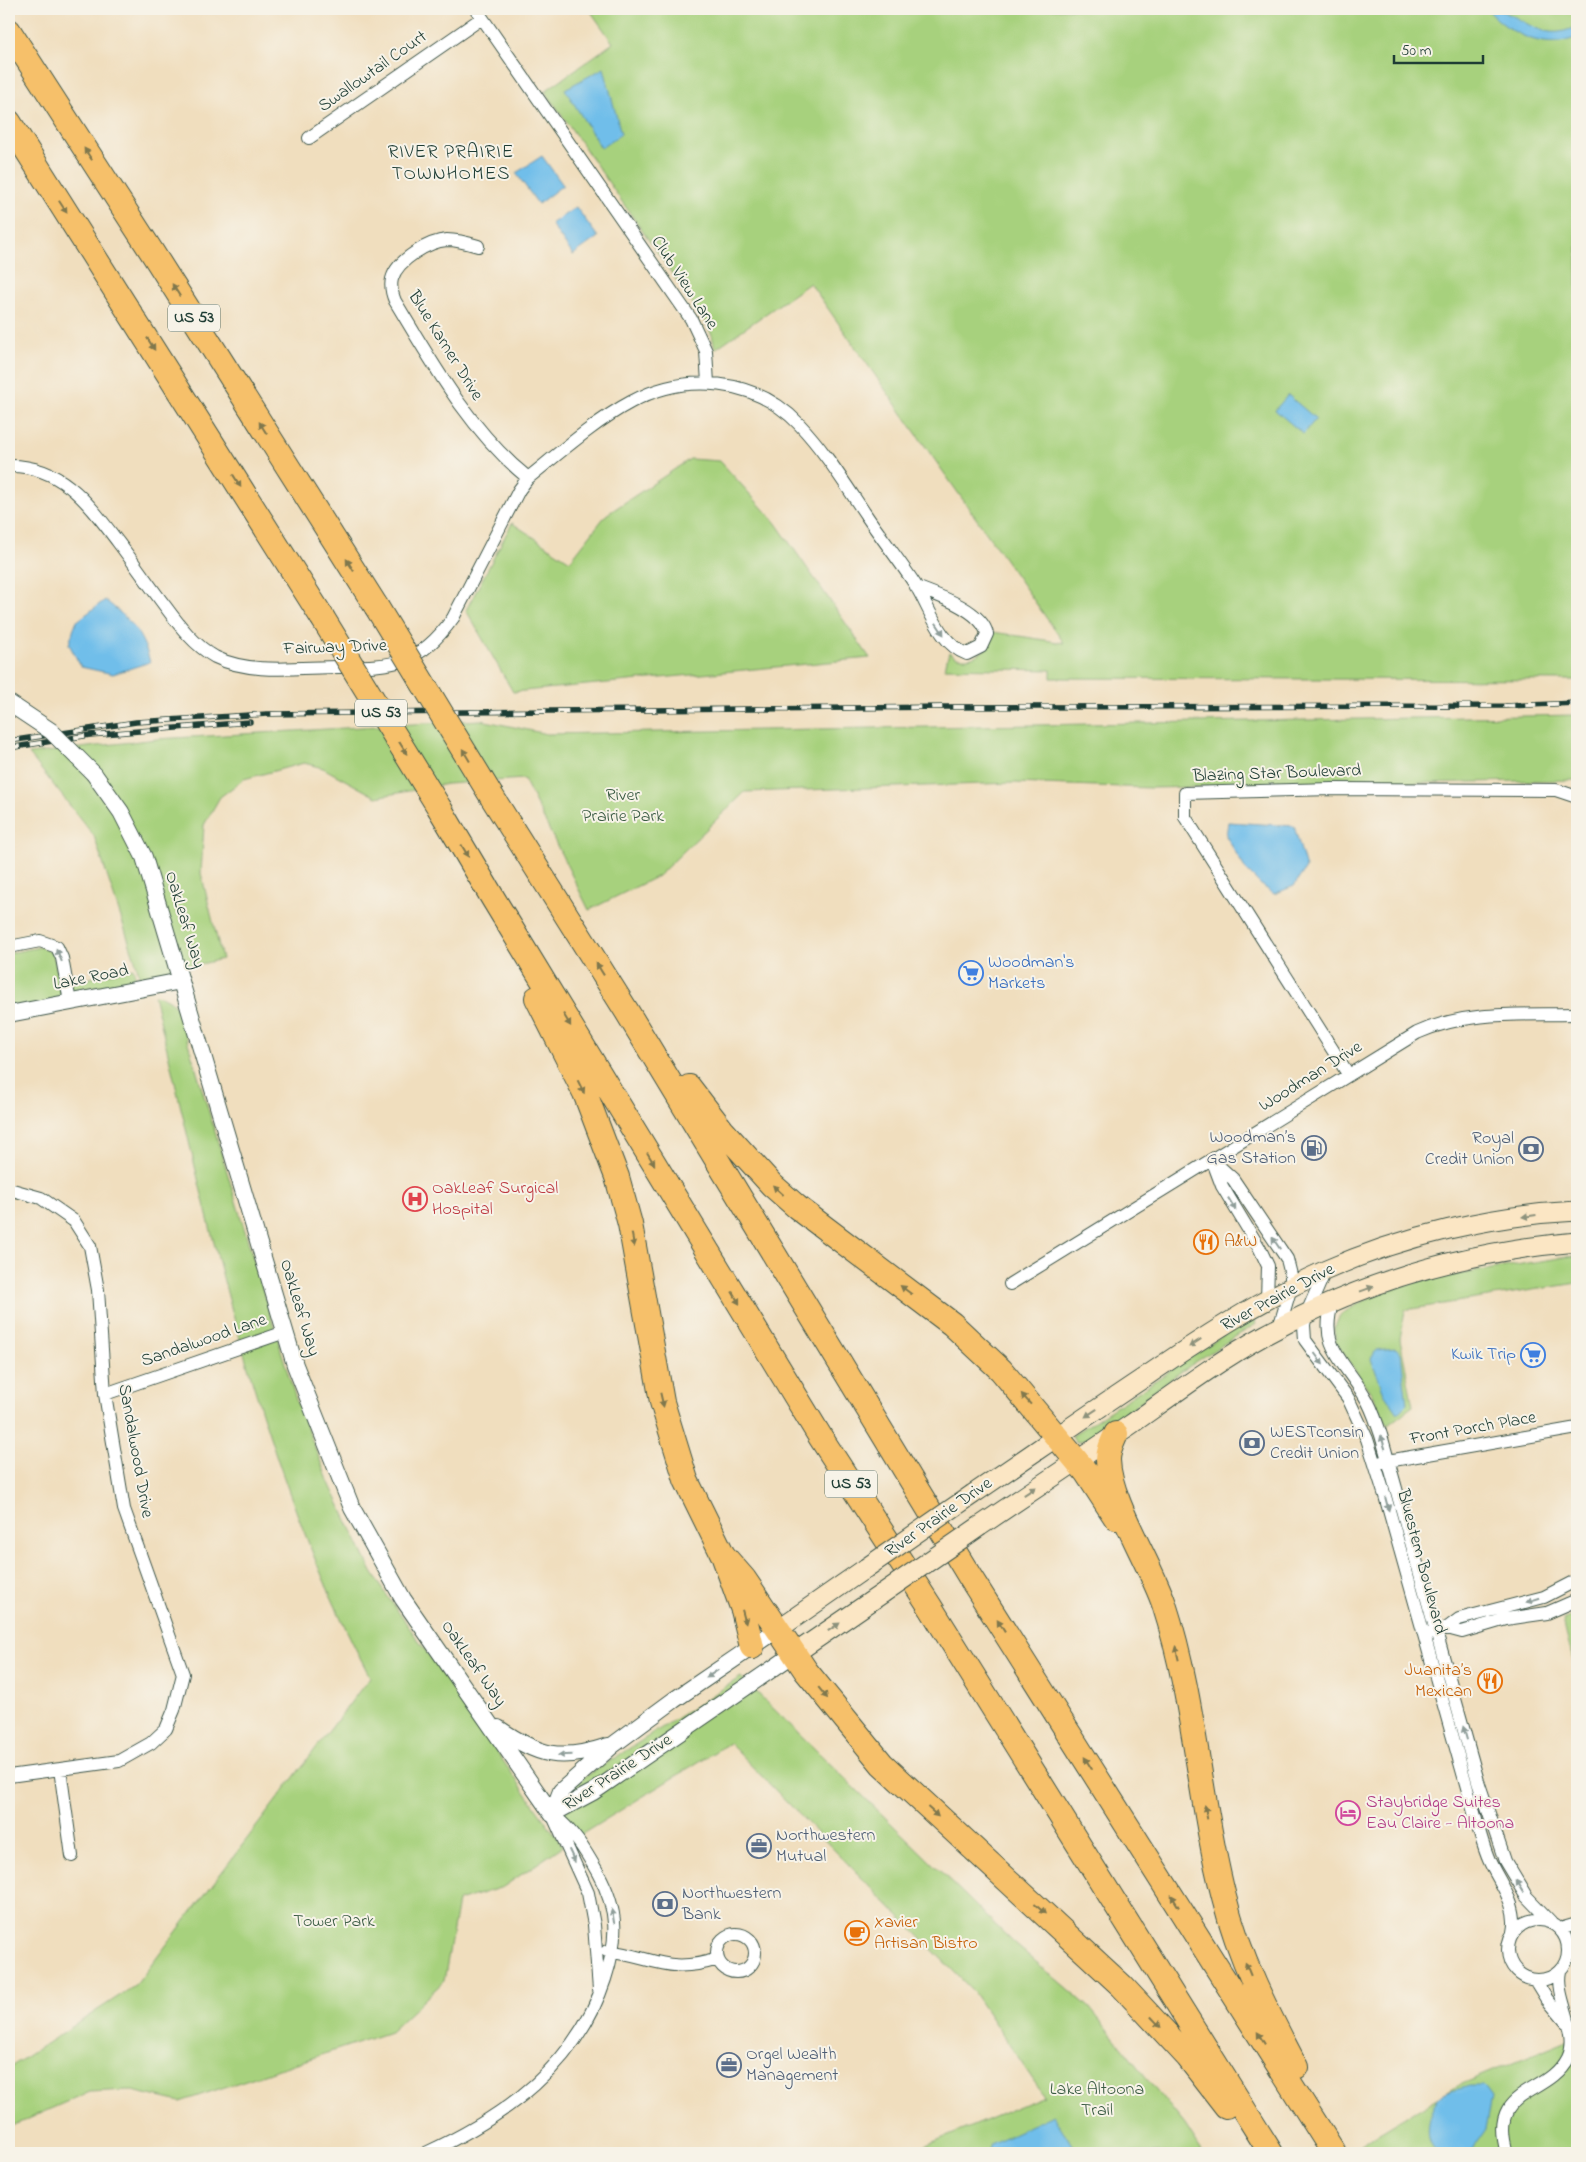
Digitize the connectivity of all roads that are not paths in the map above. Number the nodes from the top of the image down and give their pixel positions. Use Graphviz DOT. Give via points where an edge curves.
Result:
graph roads {
  1 [pos="479,13"];
  2 [pos="9,31"];
  3 [pos="9,122"];
  4 [pos="309,138"];
  5 [pos="478,246"];
  6 [pos="708,383"];
  7 [pos="9,466"];
  8 [pos="528,478"];
  9 [pos="916,586"];
  10 [pos="9,703"];
  11 [pos="1577,797"];
  12 [pos="494,900"];
  13 [pos="9,947"];
  14 [pos="181,981"];
  15 [pos="70,1002"];
  16 [pos="626,1010"];
  17 [pos="9,1014"];
  18 [pos="1577,1014"];
  19 [pos="1348,1074"];
  20 [pos="1212,1160"];
  21 [pos="9,1189"];
  22 [pos="1577,1211"];
  23 [pos="1577,1242"];
  24 [pos="1325,1271"];
  25 [pos="1010,1284"];
  26 [pos="1291,1288"];
  27 [pos="1267,1300"];
  28 [pos="1332,1304"];
  29 [pos="1306,1315"];
  30 [pos="1279,1328"];
  31 [pos="285,1332"];
  32 [pos="105,1394"];
  33 [pos="1577,1428"];
  34 [pos="1116,1434"];
  35 [pos="1058,1436"];
  36 [pos="1077,1460"];
  37 [pos="1389,1461"];
  38 [pos="1374,1462"];
  39 [pos="1136,1541"];
  40 [pos="723,1555"];
  41 [pos="1577,1580"];
  42 [pos="1577,1600"];
  43 [pos="777,1630"];
  44 [pos="1442,1630"];
  45 [pos="1423,1635"];
  46 [pos="752,1646"];
  47 [pos="794,1654"];
  48 [pos="490,1723"];
  49 [pos="613,1745"];
  50 [pos="60,1769"];
  51 [pos="9,1776"];
  52 [pos="552,1814"];
  53 [pos="72,1856"];
  54 [pos="1577,1924"];
  55 [pos="1556,1926"];
  56 [pos="1513,1932"];
  57 [pos="1577,1947"];
  58 [pos="597,1950"];
  59 [pos="614,1952"];
  60 [pos="1567,1958"];
  61 [pos="718,1959"];
  62 [pos="1560,1971"];
  63 [pos="1535,1980"];
  64 [pos="599,1997"];
  65 [pos="1568,2024"];
  66 [pos="426,2153"];
  67 [pos="1263,2153"];
  68 [pos="1271,2153"];
  69 [pos="1334,2153"];
  70 [pos="1340,2153"];
  71 [pos="1507,2153"];
  1 -- 4 [label="street, Swallowtail Court"];
  1 -- 6 [label="street, Club View Lane" via="691,319 706,351"];
  16 -- 2 [label="highway, US 53, one-way, bridge" via="376,606"];
  3 -- 12 [label="highway, US 53, one-way, bridge" via="322,617"];
  5 -- 8 [label="street, Blue Karner Drive" via="446,240 431,244 398,268 392,278 391,289 447,387 468,416"];
  6 -- 8 [label="street, Fairway Drive" via="684,383 631,402"];
  6 -- 9 [label="street" via="758,395 799,424"];
  7 -- 8 [label="street, Fairway Drive" via="38,470 71,486 94,510 191,638 216,657 261,667 383,666 424,650 453,618"];
  9 -- 9 [label="street, one-way" via="942,633 953,646 966,654 981,647 986,634 982,622 968,611"];
  10 -- 14 [label="street, OakLeaf Way, bridge" via="51,731 94,774 121,812 144,857"];
  11 -- 19 [label="street, Blazing Star Boulevard" via="1546,790 1332,789 1185,793 1185,817"];
  12 -- 40 [label="highway, one-way" via="520,966 585,1094 608,1152 630,1224 662,1402 691,1494"];
  12 -- 68 [label="highway, US 53, one-way" via="821,1438"];
  15 -- 13 [label="street, one-way" via="62,958 56,947 40,941"];
  14 -- 15 [label="street, Lake Road"];
  14 -- 31 [label="street, OakLeaf Way"];
  15 -- 17 [label="street, Lake Road"];
  35 -- 16 [label="highway, one-way" via="1001,1370 952,1324 772,1185 722,1130"];
  69 -- 16 [label="highway, US 53, one-way" via="970,1577"];
  18 -- 19 [label="street, Woodman Drive" via="1483,1016 1454,1020 1408,1038"];
  19 -- 20 [label="street, Woodman Drive"];
  20 -- 25 [label="street, Woodman Drive"];
  26 -- 20 [label="street, one-way" via="1287,1260 1233,1179"];
  20 -- 27 [label="street, one-way" via="1222,1186 1268,1266"];
  21 -- 32 [label="street, Sandalwood Drive" via="41,1198 74,1221 90,1246 98,1290"];
  22 -- 24 [label="main road, River Prairie Drive, one-way" via="1520,1217 1444,1231 1388,1247"];
  28 -- 23 [label="main road, River Prairie Drive, one-way" via="1407,1274 1447,1263 1514,1249"];
  24 -- 26 [label="main road, River Prairie Drive"];
  24 -- 29 [label="street, Bluestem Boulevard"];
  26 -- 27 [label="main road, River Prairie Drive"];
  26 -- 30 [label="street"];
  27 -- 35 [label="main road, River Prairie Drive, one-way" via="1196,1342"];
  28 -- 29 [label="main road, River Prairie Drive"];
  37 -- 28 [label="street, Bluestem Boulevard, one-way" via="1365,1396 1331,1346 1327,1328"];
  29 -- 30 [label="main road, River Prairie Drive"];
  29 -- 38 [label="street, Bluestem Boulevard, one-way" via="1305,1340 1348,1398"];
  30 -- 34 [label="main road, River Prairie Drive" via="1218,1364"];
  31 -- 32 [label="street, Sandalwood Lane"];
  31 -- 48 [label="street, OakLeaf Way" via="352,1508 403,1599"];
  32 -- 50 [label="street, Sandalwood Drive" via="124,1509 182,1674 166,1729 151,1743 119,1761"];
  33 -- 37 [label="street, Front Porch Place"];
  34 -- 36 [label="main road, River Prairie Drive"];
  34 -- 39 [label="highway" via="1109,1452 1109,1466"];
  35 -- 36 [label="highway"];
  35 -- 43 [label="main road, River Prairie Drive, bridge"];
  36 -- 39 [label="highway"];
  47 -- 36 [label="main road, River Prairie Drive, one-way, bridge"];
  37 -- 38 [label="street, Front Porch Place"];
  37 -- 44 [label="street, Bluestem Boulevard"];
  38 -- 45 [label="street, Bluestem Boulevard, one-way"];
  70 -- 39 [label="highway, one-way" via="1257,1990 1234,1931 1214,1854 1171,1627 1157,1584"];
  40 -- 43 [label="highway" via="744,1579"];
  40 -- 46 [label="highway, one-way"];
  41 -- 44 [label="street, one-way" via="1544,1597 1459,1619"];
  42 -- 44 [label="street" via="1547,1613 1506,1619 1462,1632"];
  43 -- 46 [label="street, River Prairie Drive"];
  43 -- 47 [label="highway"];
  44 -- 45 [label="street"];
  55 -- 44 [label="street, Bluestem Boulevard, one-way" via="1526,1896 1505,1861 1478,1781"];
  45 -- 56 [label="street, Bluestem Boulevard" via="1488,1858 1510,1900 1515,1925"];
  46 -- 49 [label="street, River Prairie Drive, one-way"];
  47 -- 52 [label="street, River Prairie Drive" via="593,1792"];
  47 -- 67 [label="highway, one-way" via="882,1764 1064,1930 1157,2022"];
  49 -- 48 [label="street, one-way" via="592,1752 558,1756 524,1745"];
  48 -- 52 [label="street, OakLeaf Way"];
  49 -- 52 [label="street, River Prairie Drive" via="561,1790"];
  50 -- 51 [label="street, Sandalwood Drive"];
  50 -- 53 [label="street"];
  52 -- 58 [label="street, one-way" via="588,1894"];
  59 -- 52 [label="street, one-way" via="615,1922 608,1894 571,1830"];
  54 -- 55 [label="street"];
  55 -- 56 [label="street" via="1541,1919 1530,1920"];
  55 -- 60 [label="street, Bluestem Boulevard" via="1566,1938"];
  56 -- 63 [label="street, Bluestem Boulevard" via="1507,1949 1508,1958 1518,1973"];
  57 -- 60 [label="street"];
  58 -- 59 [label="street"];
  58 -- 64 [label="street"];
  59 -- 61 [label="street" via="668,1966"];
  59 -- 64 [label="street"];
  60 -- 62 [label="street"];
  62 -- 63 [label="street"];
  62 -- 65 [label="street" via="1559,1992"];
  63 -- 65 [label="street"];
  64 -- 66 [label="street" via="580,2036 555,2066 491,2118"];
  65 -- 71 [label="street" via="1571,2048 1563,2065 1519,2096 1508,2109 1502,2132"];
}
